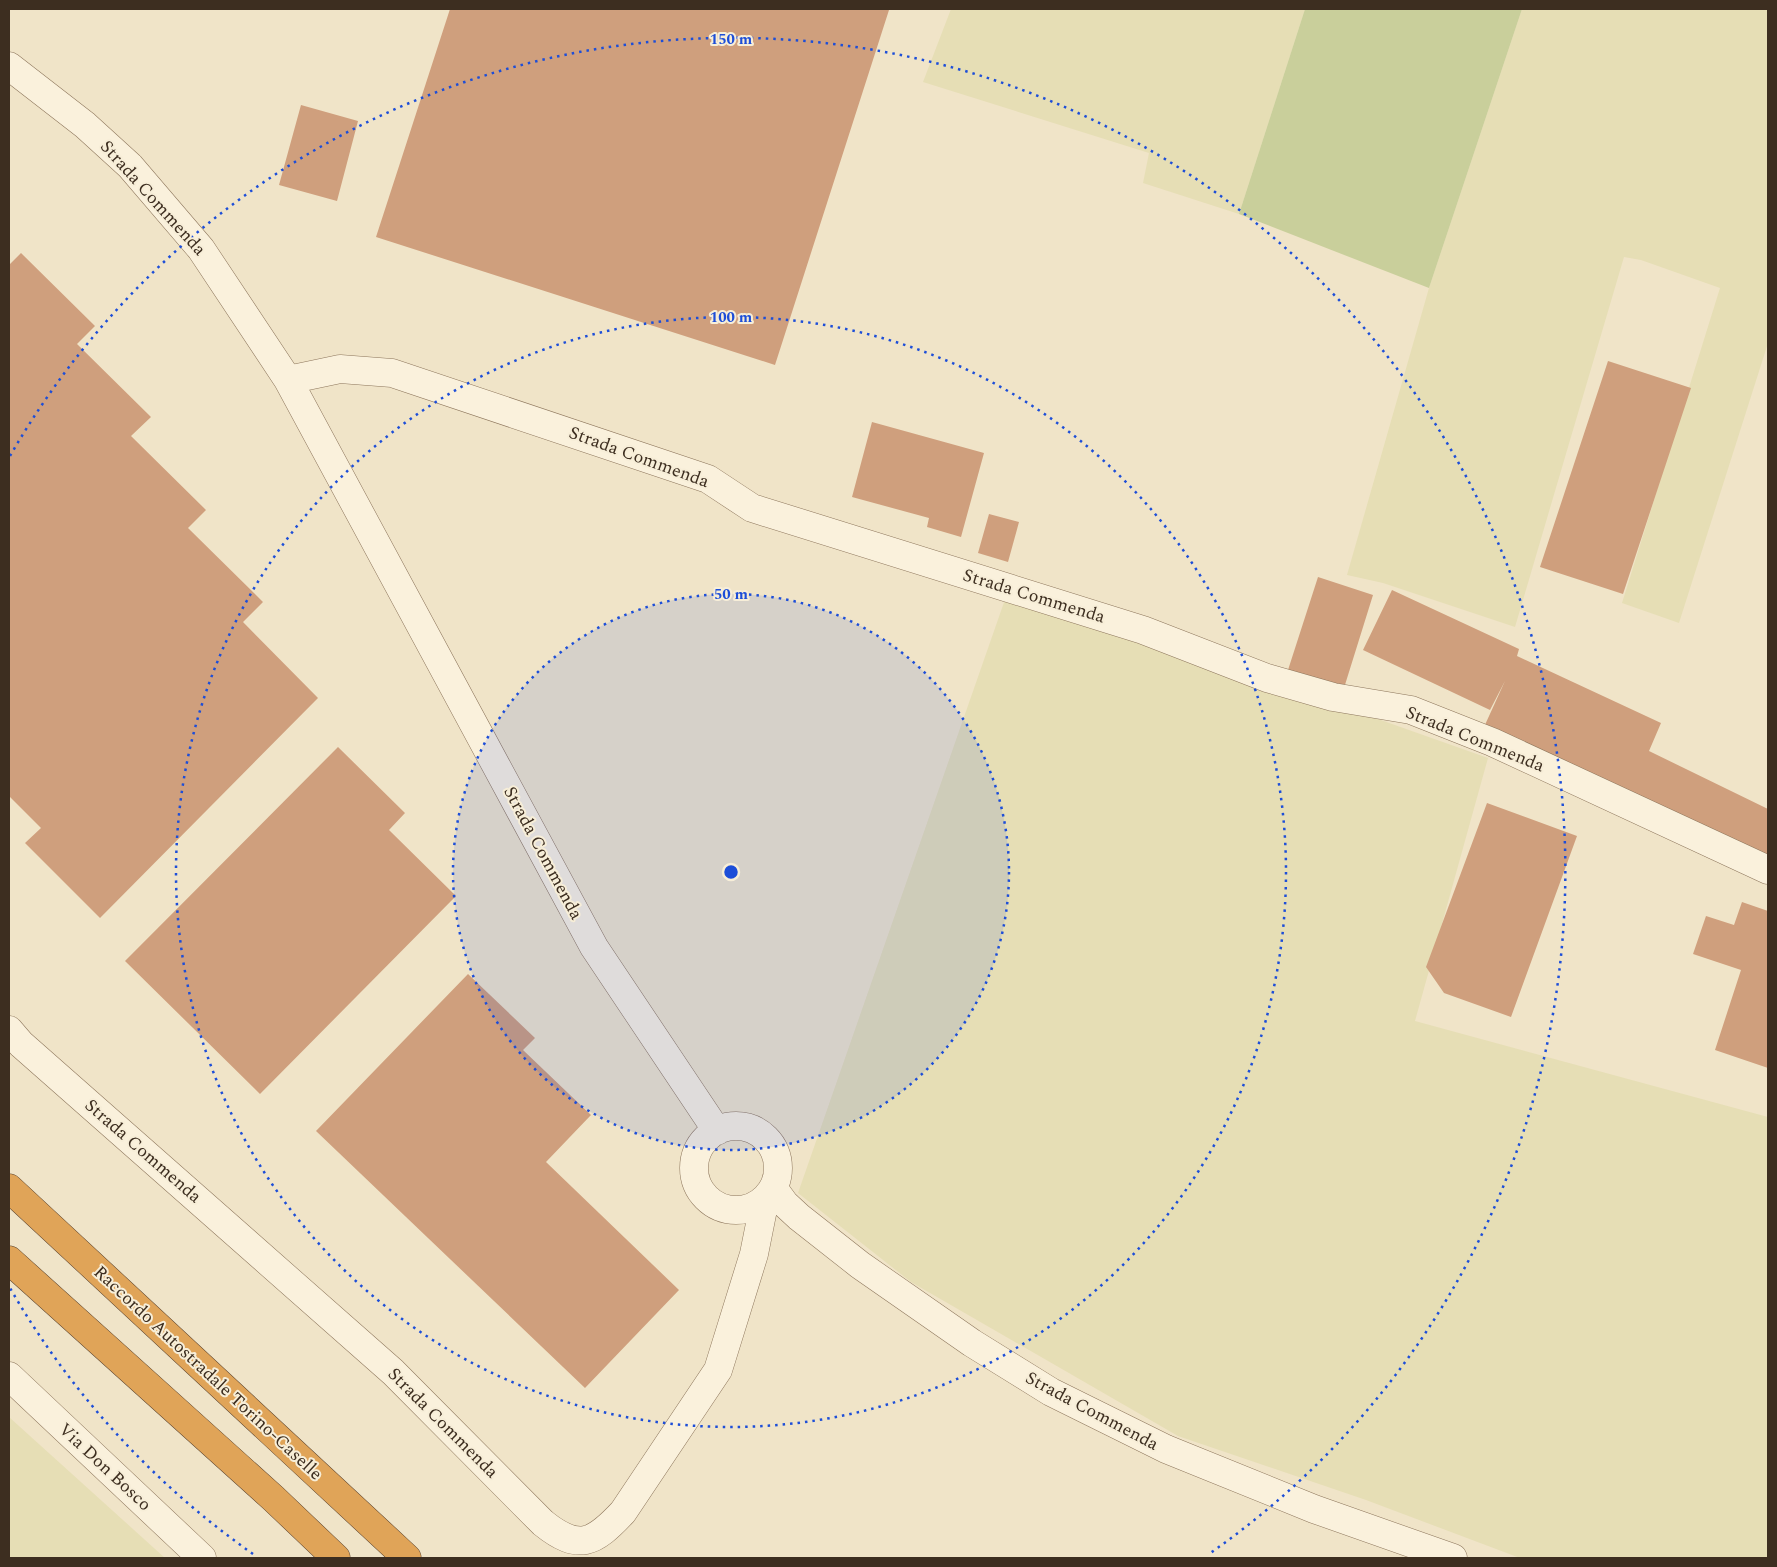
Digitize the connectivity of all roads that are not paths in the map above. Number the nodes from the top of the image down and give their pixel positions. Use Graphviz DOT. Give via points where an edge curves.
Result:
graph roads {
  1 [pos="9,66"];
  2 [pos="288,380"];
  3 [pos="1768,870"];
  4 [pos="9,1030"];
  5 [pos="717,1131"];
  6 [pos="9,1181"];
  7 [pos="9,1188"];
  8 [pos="770,1194"];
  9 [pos="29,1206"];
  10 [pos="9,1260"];
  11 [pos="9,1376"];
  12 [pos="202,1558"];
  13 [pos="336,1558"];
  14 [pos="407,1558"];
  15 [pos="1453,1558"];
  1 -- 2 [label="street, Strada Commenda" via="85,125 130,166 201,249"];
  2 -- 3 [label="street, Strada Commenda" via="340,369 392,373 708,479 752,508 1143,630 1267,678 1333,697 1411,710 1492,742"];
  2 -- 5 [label="street, Strada Commenda" via="594,947"];
  4 -- 8 [label="street, Strada Commenda" via="393,1372 543,1523 572,1540 593,1538 623,1512 718,1370"];
  5 -- 8 [label="street" via="750,1128 763,1136 778,1161"];
  5 -- 8 [label="street" via="709,1136 696,1154 695,1178 702,1194 715,1205 729,1210 750,1208"];
  6 -- 9 [label="highway"];
  7 -- 9 [label="highway, Raccordo Autostradale Torino-Caselle"];
  8 -- 15 [label="street, Strada Commenda" via="860,1265 972,1343 1051,1392 1166,1449 1314,1509"];
  9 -- 14 [label="highway, Raccordo Autostradale Torino-Caselle"];
  10 -- 13 [label="highway"];
  11 -- 12 [label="street, Via Don Bosco"];
}
